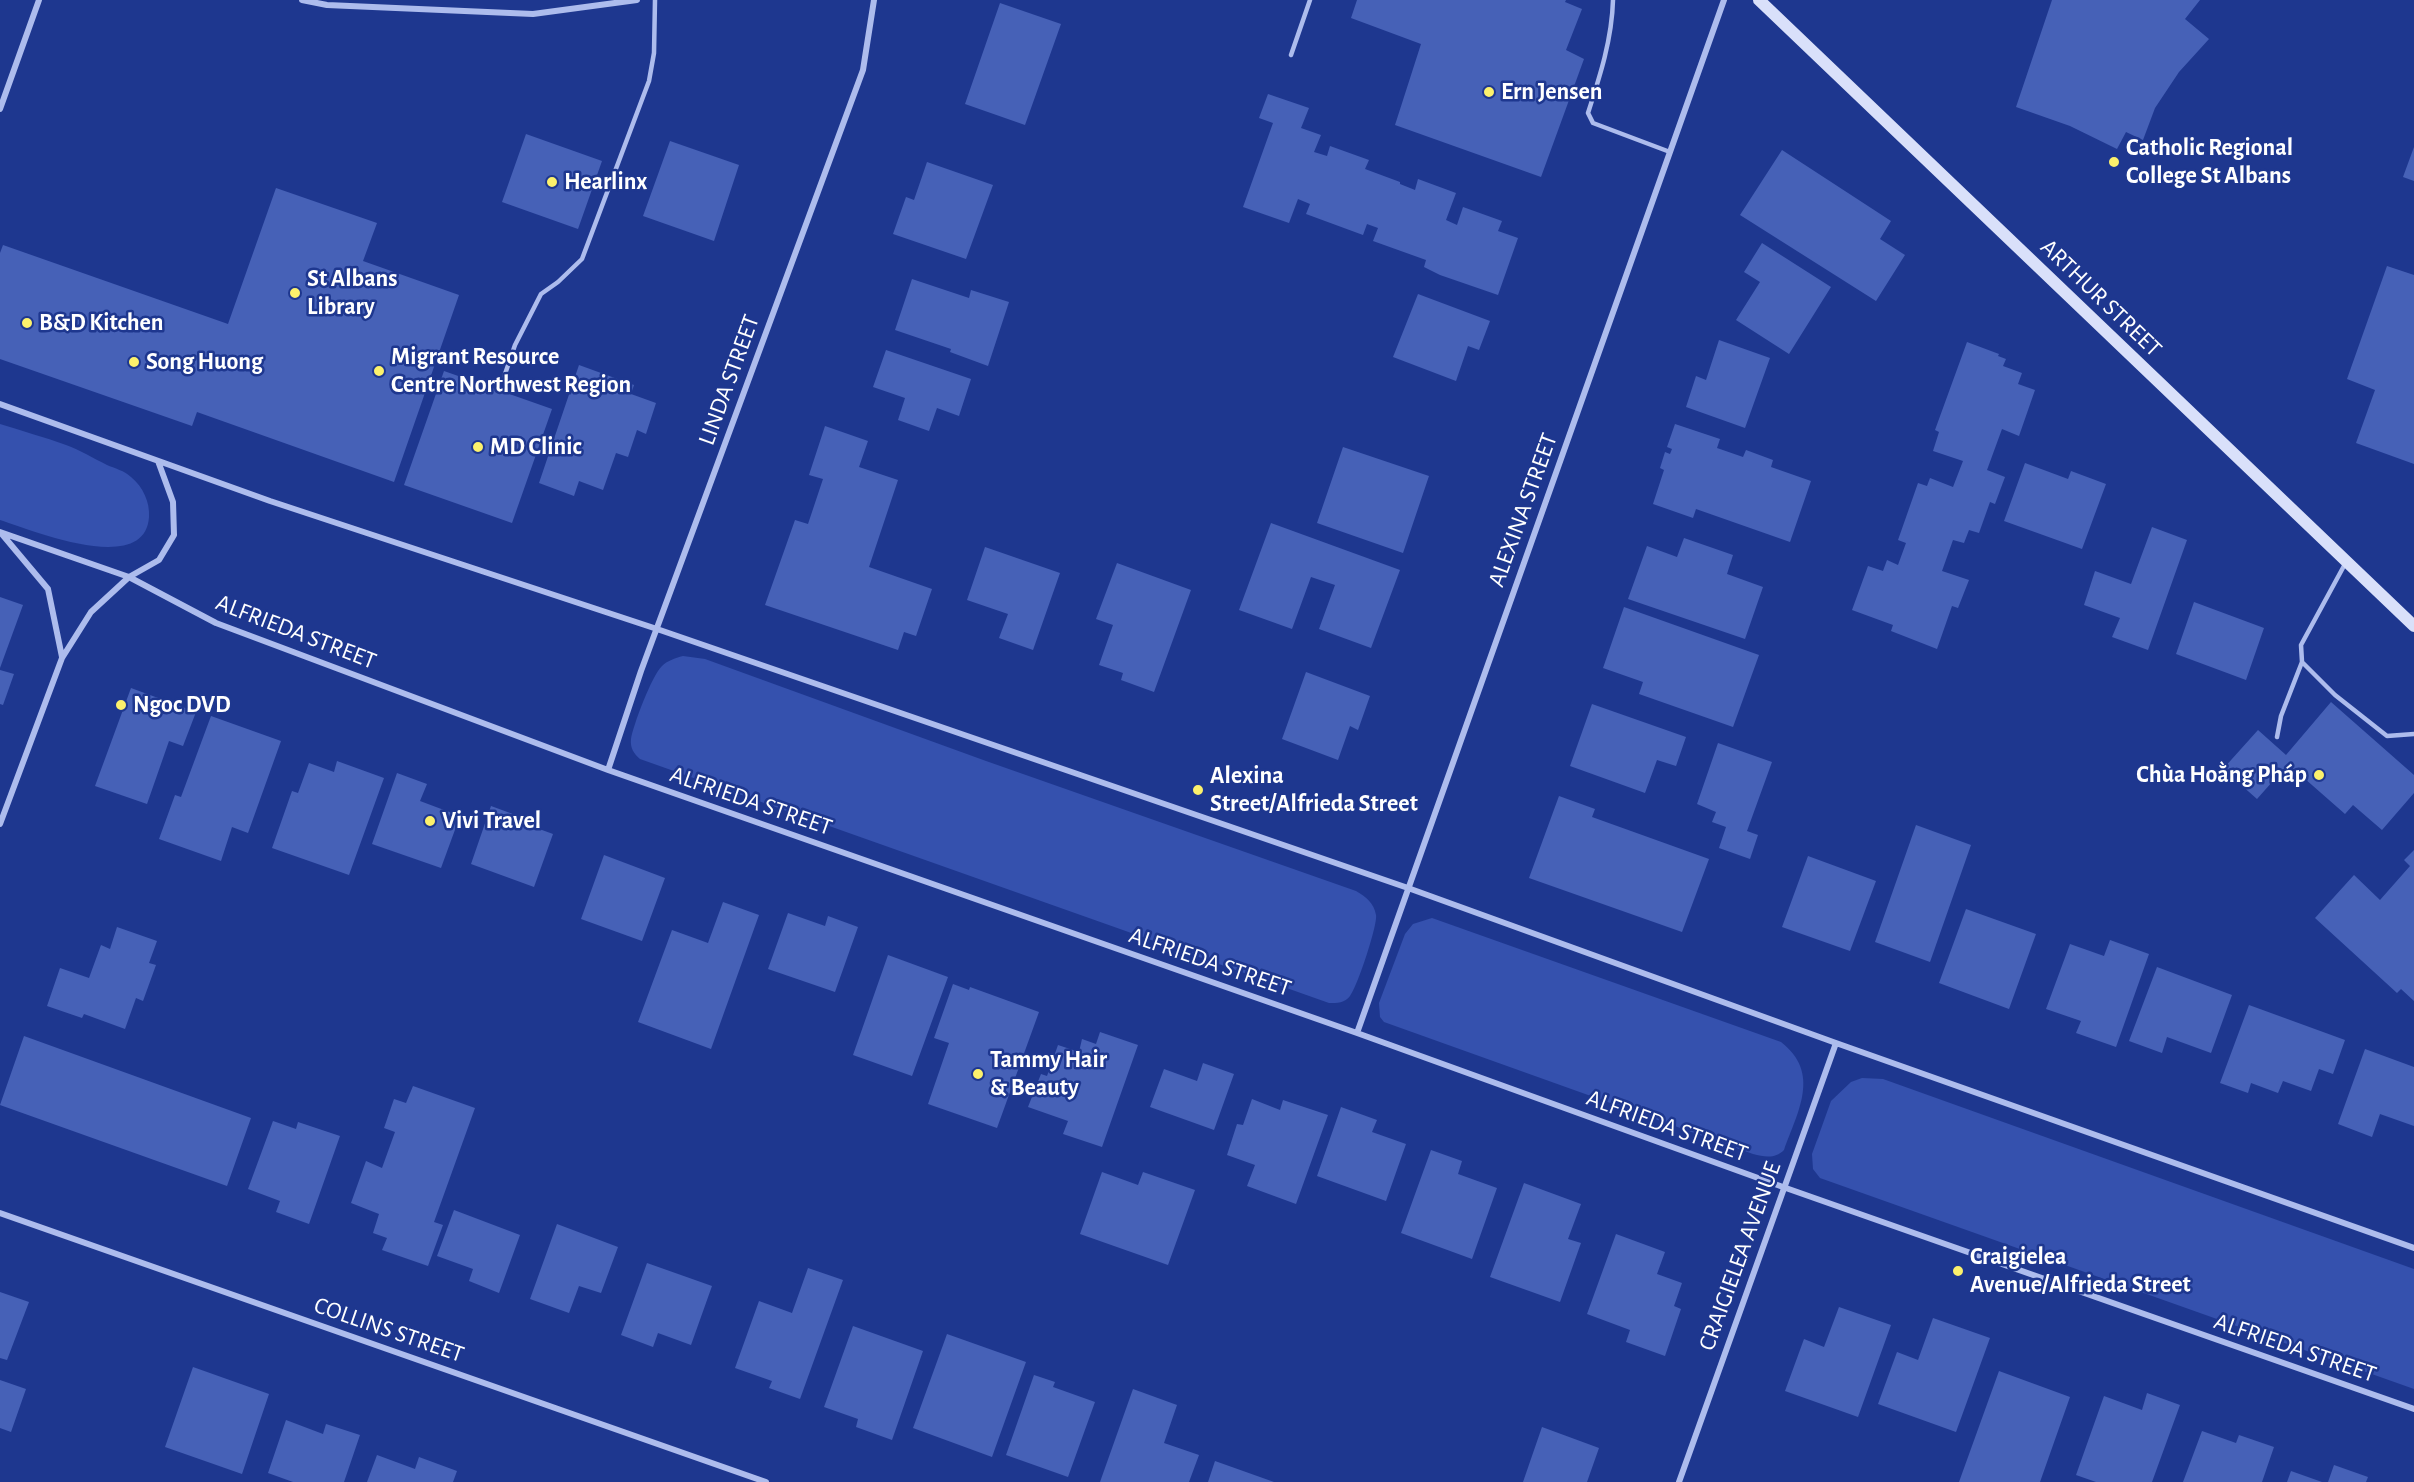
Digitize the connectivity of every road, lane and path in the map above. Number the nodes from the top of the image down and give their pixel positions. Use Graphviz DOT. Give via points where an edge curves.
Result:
graph roads {
  1 [pos="39,0"];
  2 [pos="302,0"];
  3 [pos="637,0"];
  4 [pos="655,0"];
  5 [pos="874,0"];
  6 [pos="1310,0"];
  7 [pos="1613,0"];
  8 [pos="1724,0"];
  9 [pos="1759,0"];
  10 [pos="1291,55"];
  11 [pos="0,109"];
  12 [pos="1670,152"];
  13 [pos="504,377"];
  14 [pos="0,399"];
  15 [pos="3,405"];
  16 [pos="158,461"];
  17 [pos="0,532"];
  18 [pos="2347,562"];
  19 [pos="129,577"];
  20 [pos="2414,626"];
  21 [pos="657,629"];
  22 [pos="62,658"];
  23 [pos="2302,662"];
  24 [pos="2414,734"];
  25 [pos="2277,737"];
  26 [pos="608,770"];
  27 [pos="0,824"];
  28 [pos="1408,888"];
  29 [pos="1357,1033"];
  30 [pos="1836,1043"];
  31 [pos="1783,1187"];
  32 [pos="0,1213"];
  33 [pos="2414,1248"];
  34 [pos="2414,1409"];
  35 [pos="766,1482"];
  36 [pos="1679,1482"];
  1 -- 11 [label="street"];
  2 -- 3 [label="street" via="327,5 533,14"];
  4 -- 13 [label="lane" via="649,81 582,259 541,294"];
  5 -- 21 [label="street, LINDA STREET" via="863,70"];
  6 -- 10 [label="lane"];
  7 -- 12 [label="lane" via="1613,21 1588,113 1593,123"];
  8 -- 12 [label="street, ALEXINA STREET"];
  9 -- 18 [label="street, ARTHUR STREET"];
  12 -- 28 [label="street, ALEXINA STREET"];
  14 -- 15 [label="street"];
  15 -- 16 [label="street"];
  16 -- 19 [label="street" via="173,502 174,535 159,560"];
  16 -- 21 [label="street"];
  17 -- 19 [label="street, ALFRIEDA STREET"];
  17 -- 22 [label="street, ALFRIEDA STREET" via="48,589"];
  18 -- 20 [label="street, ARTHUR STREET"];
  18 -- 23 [label="lane" via="2301,645"];
  19 -- 22 [label="street" via="91,612"];
  19 -- 26 [label="street, ALFRIEDA STREET" via="216,623"];
  21 -- 26 [label="street, LINDA STREET"];
  21 -- 28 [label="street"];
  22 -- 27 [label="street"];
  23 -- 24 [label="lane" via="2335,695 2387,736"];
  23 -- 25 [label="lane"];
  26 -- 29 [label="street, ALFRIEDA STREET"];
  28 -- 29 [label="street, ALEXINA STREET"];
  28 -- 30 [label="street"];
  29 -- 31 [label="street, ALFRIEDA STREET"];
  30 -- 31 [label="street, CRAIGIELEA AVENUE"];
  30 -- 33 [label="street"];
  31 -- 34 [label="street, ALFRIEDA STREET"];
  31 -- 36 [label="street, CRAIGIELEA AVENUE"];
  32 -- 35 [label="street, COLLINS STREET"];
}
